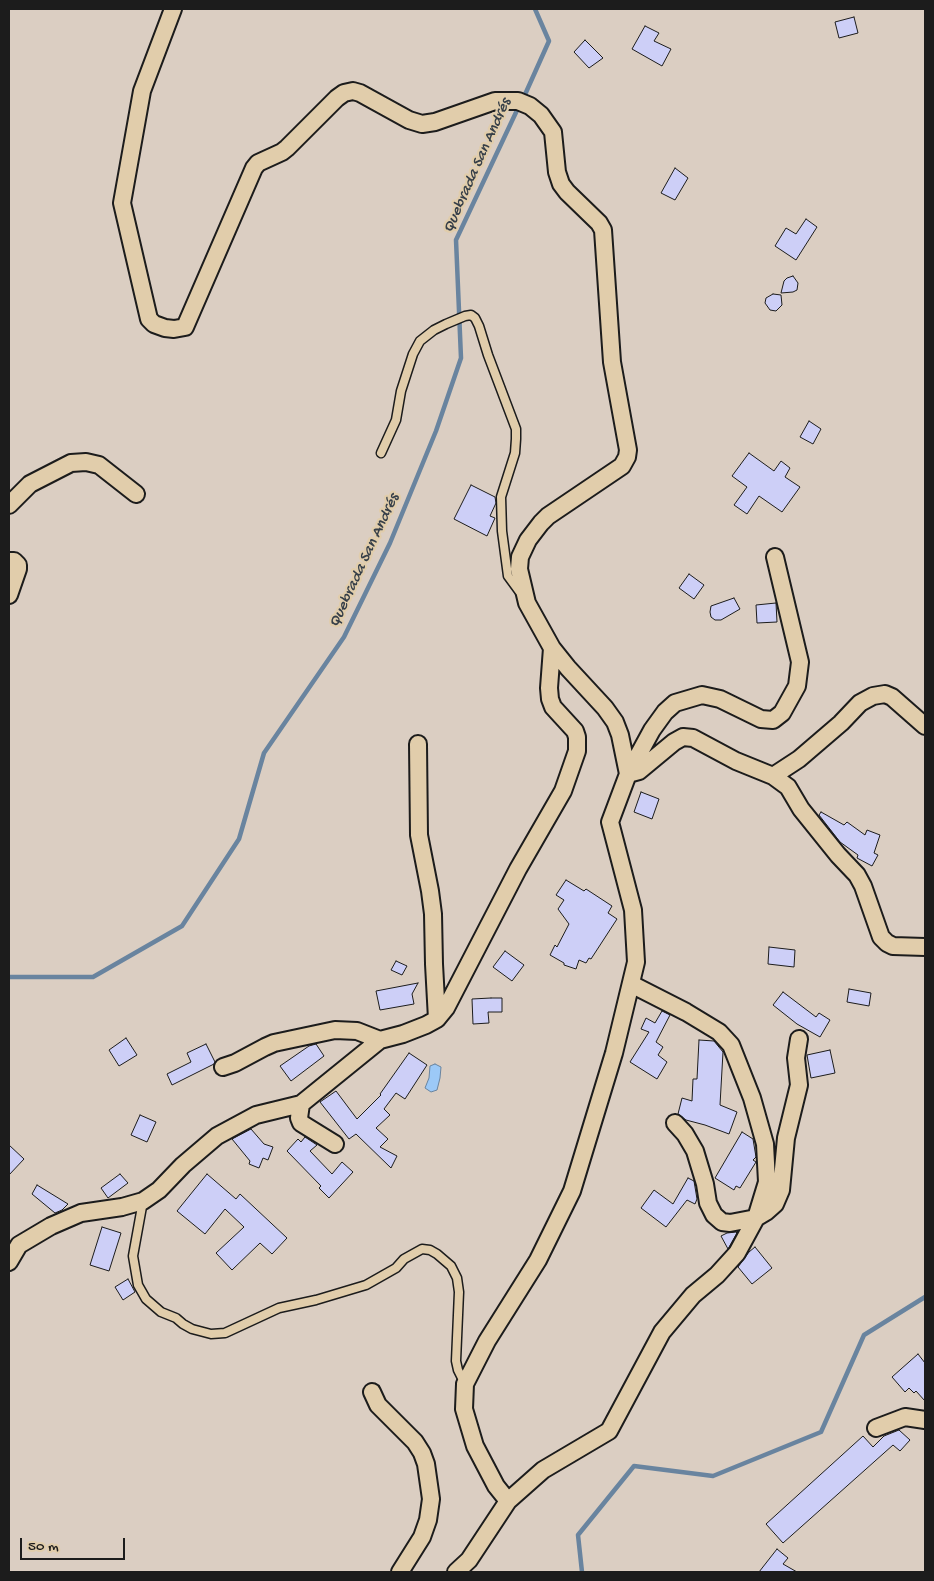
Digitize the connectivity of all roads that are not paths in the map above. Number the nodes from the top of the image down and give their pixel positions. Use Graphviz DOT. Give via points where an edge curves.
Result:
graph roads {
  1 [pos="173,9"];
  2 [pos="381,453"];
  3 [pos="136,494"];
  4 [pos="9,504"];
  5 [pos="774,557"];
  6 [pos="9,561"];
  7 [pos="9,595"];
  8 [pos="528,603"];
  9 [pos="552,648"];
  10 [pos="925,726"];
  11 [pos="418,744"];
  12 [pos="628,774"];
  13 [pos="773,776"];
  14 [pos="925,947"];
  15 [pos="631,984"];
  16 [pos="437,1019"];
  17 [pos="799,1039"];
  18 [pos="380,1040"];
  19 [pos="223,1067"];
  20 [pos="301,1104"];
  21 [pos="675,1123"];
  22 [pos="335,1144"];
  23 [pos="143,1201"];
  24 [pos="756,1218"];
  25 [pos="9,1262"];
  26 [pos="465,1384"];
  27 [pos="372,1392"];
  28 [pos="925,1420"];
  29 [pos="876,1428"];
  30 [pos="508,1501"];
  31 [pos="400,1572"];
  32 [pos="456,1572"];
  1 -- 8 [label="street" via="142,91 122,203 147,314 154,324 165,328 185,327 254,168 282,152 344,93 360,93 422,124 495,101 524,104 541,116 553,132 561,184 603,230 612,362 628,450 622,466 548,516 528,540 520,557 519,570"];
  2 -- 8 [label="lane" via="396,420 401,391 420,341 434,330 471,315 480,326 516,429 515,453 501,497 502,531 508,576"];
  3 -- 4 [label="street" via="99,465 71,463 30,484"];
  5 -- 12 [label="street" via="800,662 797,686 782,713 773,720 761,719 720,699 702,695 675,704 652,730"];
  6 -- 7 [label="street" via="14,560 18,564"];
  8 -- 9 [label="street"];
  9 -- 12 [label="street" via="615,722"];
  9 -- 16 [label="street" via="550,699 553,707 575,731 577,751 563,791 518,869 446,1008"];
  10 -- 13 [label="street" via="892,697 885,694 873,696 860,703 812,748"];
  11 -- 16 [label="street" via="419,834 433,914"];
  12 -- 13 [label="street" via="639,771 683,737 693,738"];
  12 -- 15 [label="street" via="610,822 633,910 636,962"];
  13 -- 14 [label="street" via="788,787 801,809 857,875 881,937 893,946"];
  15 -- 24 [label="street" via="719,1032 731,1045 752,1098 765,1144 767,1182"];
  15 -- 26 [label="street" via="614,1053 572,1191 538,1260 487,1341"];
  16 -- 18 [label="street"];
  17 -- 24 [label="street" via="796,1058 799,1084 786,1138 781,1190 775,1204"];
  18 -- 19 [label="street" via="357,1031 335,1030 274,1043"];
  18 -- 20 [label="street"];
  20 -- 22 [label="street" via="301,1123"];
  20 -- 23 [label="street" via="256,1115 217,1136"];
  21 -- 24 [label="street" via="695,1151 714,1216 730,1223"];
  23 -- 25 [label="street" via="81,1213 51,1226 19,1245"];
  23 -- 26 [label="lane" via="133,1256 138,1285 146,1299 162,1312 192,1329 211,1334 225,1333 279,1308 366,1286 396,1268 404,1259 422,1249 430,1250 451,1266 457,1278 456,1361"];
  24 -- 30 [label="street" via="738,1253 693,1295 662,1332 609,1431 543,1470"];
  26 -- 30 [label="street" via="464,1409 474,1446"];
  27 -- 31 [label="street" via="378,1405 415,1442 426,1464 431,1499 428,1520 422,1537"];
  28 -- 29 [label="street" via="905,1417"];
  30 -- 32 [label="street" via="469,1560"];
}
